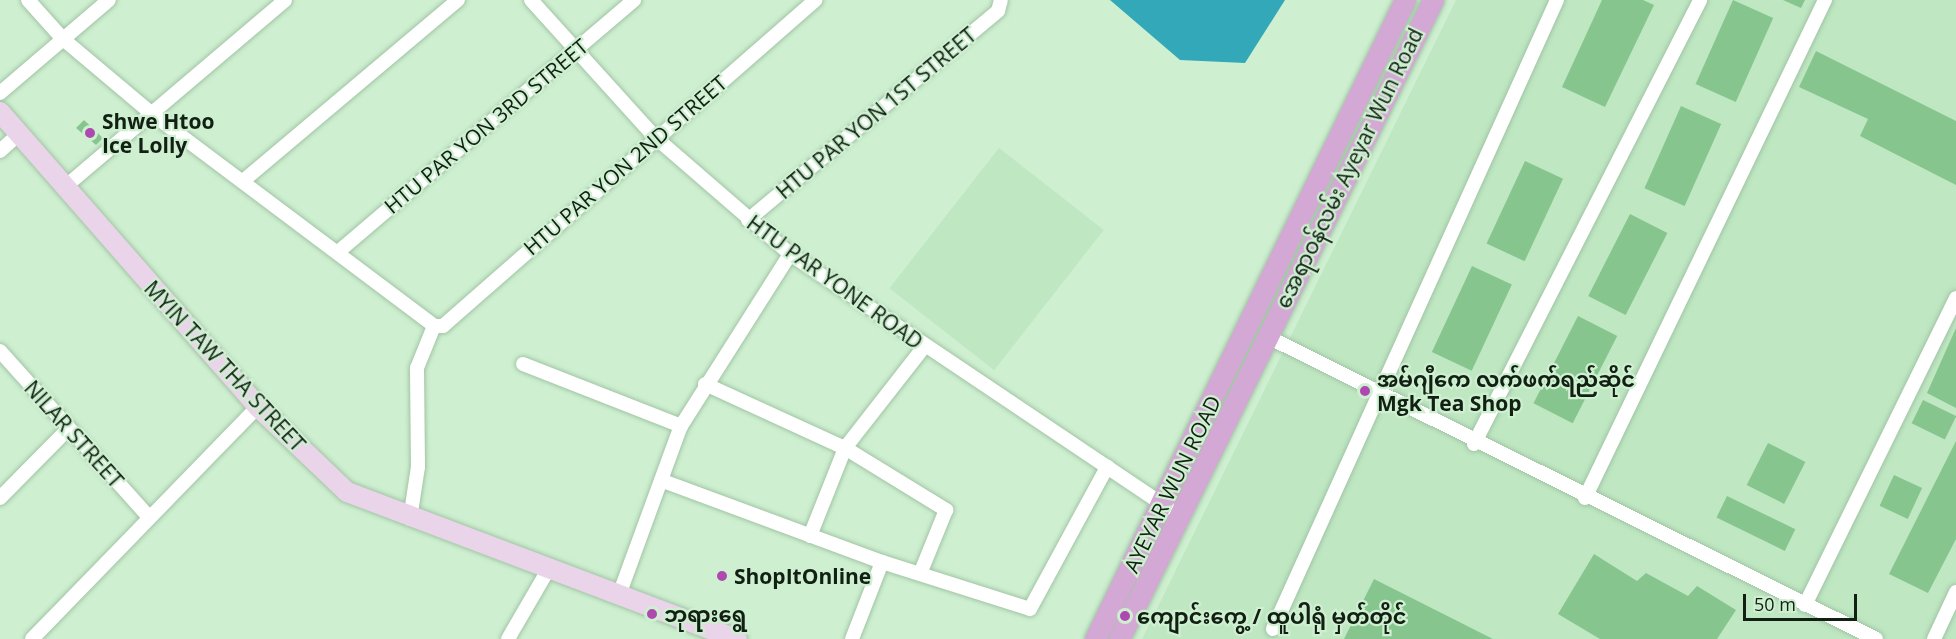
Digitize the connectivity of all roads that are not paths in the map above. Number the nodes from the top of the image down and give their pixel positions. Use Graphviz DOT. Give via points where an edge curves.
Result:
graph roads {
  1 [pos="28,0"];
  2 [pos="109,0"];
  3 [pos="285,0"];
  4 [pos="458,0"];
  5 [pos="531,0"];
  6 [pos="634,0"];
  7 [pos="815,0"];
  8 [pos="1405,0"];
  9 [pos="1432,0"];
  10 [pos="1557,0"];
  11 [pos="1701,0"];
  12 [pos="1825,0"];
  13 [pos="1002,2"];
  14 [pos="63,39"];
  15 [pos="575,49"];
  16 [pos="0,93"];
  17 [pos="0,112"];
  18 [pos="152,114"];
  19 [pos="19,134"];
  20 [pos="655,137"];
  21 [pos="0,151"];
  22 [pos="243,181"];
  23 [pos="66,186"];
  24 [pos="748,220"];
  25 [pos="338,252"];
  26 [pos="790,254"];
  27 [pos="1956,298"];
  28 [pos="434,326"];
  29 [pos="1256,332"];
  30 [pos="924,347"];
  31 [pos="0,351"];
  32 [pos="523,364"];
  33 [pos="705,384"];
  34 [pos="1377,394"];
  35 [pos="258,408"];
  36 [pos="681,426"];
  37 [pos="69,428"];
  38 [pos="1474,444"];
  39 [pos="845,448"];
  40 [pos="1107,467"];
  41 [pos="663,481"];
  42 [pos="0,498"];
  43 [pos="1585,498"];
  44 [pos="1172,510"];
  45 [pos="149,517"];
  46 [pos="411,519"];
  47 [pos="810,536"];
  48 [pos="882,562"];
  49 [pos="548,570"];
  50 [pos="920,574"];
  51 [pos="1956,592"];
  52 [pos="618,595"];
  53 [pos="1805,605"];
  54 [pos="1273,629"];
  55 [pos="32,639"];
  56 [pos="508,639"];
  57 [pos="737,639"];
  58 [pos="852,639"];
  59 [pos="1095,639"];
  60 [pos="1119,639"];
  61 [pos="1876,639"];
  62 [pos="1934,639"];
  1 -- 14 [label="street"];
  2 -- 14 [label="street"];
  3 -- 18 [label="street"];
  4 -- 22 [label="street"];
  5 -- 15 [label="street, HTU PAR YONE ROAD"];
  6 -- 15 [label="street, HTU PAR YON 3RD STREET"];
  7 -- 20 [label="street, HTU PAR YON 2ND STREET"];
  8 -- 29 [label="main road, အေရာဝန်လမ်း Ayeyar Wun Road"];
  9 -- 29 [label="main road, အေရာဝန်လမ်း Ayeyar Wun Road"];
  10 -- 34 [label="street"];
  11 -- 38 [label="street"];
  12 -- 43 [label="street"];
  13 -- 24 [label="street, HTU PAR YON 1ST STREET"];
  14 -- 16 [label="street"];
  14 -- 18 [label="street"];
  15 -- 20 [label="street, HTU PAR YONE ROAD"];
  15 -- 25 [label="street, HTU PAR YON 3RD STREET"];
  17 -- 19 [label="main road, MYIN TAW THA STREET"];
  18 -- 22 [label="street"];
  18 -- 23 [label="street"];
  19 -- 21 [label="street"];
  19 -- 23 [label="main road, MYIN TAW THA STREET"];
  20 -- 24 [label="street, HTU PAR YONE ROAD"];
  20 -- 28 [label="street, HTU PAR YON 2ND STREET" via="443,326"];
  22 -- 25 [label="street"];
  23 -- 35 [label="main road, MYIN TAW THA STREET"];
  24 -- 26 [label="street, HTU PAR YONE ROAD"];
  25 -- 28 [label="street"];
  26 -- 30 [label="street, HTU PAR YONE ROAD"];
  26 -- 33 [label="street"];
  27 -- 53 [label="street"];
  28 -- 46 [label="street" via="417,368 418,467"];
  29 -- 34 [label="street"];
  29 -- 44 [label="main road, AYEYAR WUN ROAD"];
  30 -- 39 [label="street"];
  30 -- 40 [label="street, HTU PAR YONE ROAD"];
  31 -- 37 [label="street, NILAR STREET"];
  32 -- 36 [label="street"];
  33 -- 36 [label="street"];
  33 -- 39 [label="street"];
  34 -- 38 [label="street"];
  34 -- 54 [label="street"];
  35 -- 45 [label="street"];
  35 -- 46 [label="main road, MYIN TAW THA STREET" via="347,492"];
  36 -- 41 [label="street"];
  37 -- 42 [label="street"];
  37 -- 45 [label="street, NILAR STREET"];
  38 -- 43 [label="street"];
  39 -- 47 [label="street"];
  39 -- 50 [label="street" via="946,510"];
  40 -- 44 [label="street, HTU PAR YONE ROAD"];
  40 -- 50 [label="street" via="1030,609"];
  41 -- 47 [label="street"];
  41 -- 52 [label="street"];
  43 -- 53 [label="street"];
  44 -- 59 [label="main road, AYEYAR WUN ROAD"];
  44 -- 60 [label="main road, AYEYAR WUN ROAD"];
  45 -- 55 [label="street"];
  46 -- 49 [label="main road, MYIN TAW THA STREET"];
  47 -- 48 [label="street"];
  48 -- 50 [label="street"];
  48 -- 58 [label="street"];
  49 -- 52 [label="main road, MYIN TAW THA STREET"];
  49 -- 56 [label="street"];
  51 -- 62 [label="street"];
  52 -- 57 [label="main road, MYIN TAW THA STREET"];
  53 -- 61 [label="street"];
}
